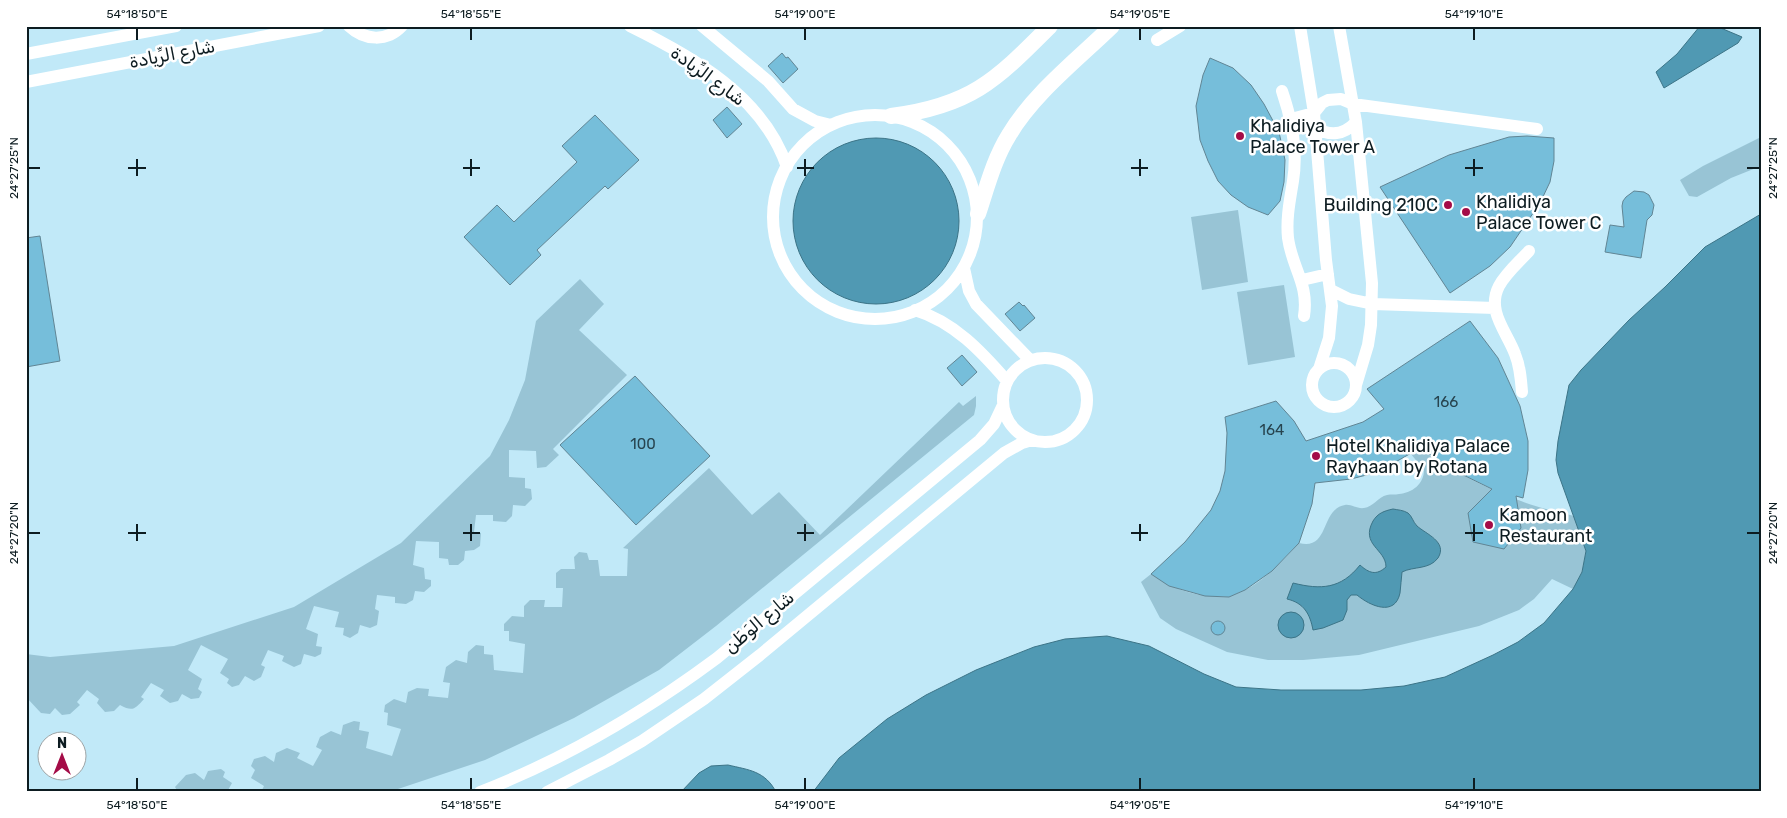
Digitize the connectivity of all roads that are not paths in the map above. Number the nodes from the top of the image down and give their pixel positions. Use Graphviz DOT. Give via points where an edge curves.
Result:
graph roads {
  1 [pos="176,26"];
  2 [pos="319,26"];
  3 [pos="349,26"];
  4 [pos="402,26"];
  5 [pos="630,26"];
  6 [pos="702,26"];
  7 [pos="1050,26"];
  8 [pos="1112,26"];
  9 [pos="1180,26"];
  10 [pos="1300,26"];
  11 [pos="1339,26"];
  12 [pos="643,30"];
  13 [pos="1157,40"];
  14 [pos="26,54"];
  15 [pos="26,82"];
  16 [pos="1282,90"];
  17 [pos="1353,104"];
  18 [pos="1314,113"];
  19 [pos="892,116"];
  20 [pos="1291,119"];
  21 [pos="1356,122"];
  22 [pos="831,125"];
  23 [pos="1315,127"];
  24 [pos="1537,129"];
  25 [pos="786,167"];
  26 [pos="978,214"];
  27 [pos="1529,251"];
  28 [pos="964,268"];
  29 [pos="1328,274"];
  30 [pos="1302,280"];
  31 [pos="1331,290"];
  32 [pos="1373,304"];
  33 [pos="1495,308"];
  34 [pos="915,310"];
  35 [pos="1304,316"];
  36 [pos="1030,360"];
  37 [pos="1319,369"];
  38 [pos="1007,381"];
  39 [pos="1356,385"];
  40 [pos="1522,392"];
  41 [pos="1003,405"];
  42 [pos="1032,440"];
  43 [pos="480,792"];
  44 [pos="547,792"];
  1 -- 14 [label="street, شارع الرِّيادة"];
  2 -- 15 [label="street, شارع الرِّيادة"];
  3 -- 4 [label="street" via="362,36 372,38 390,35"];
  5 -- 12 [label="street, شارع الرِّيادة"];
  6 -- 22 [label="street, شارع الرِّيادة" via="768,81 793,109 815,121"];
  7 -- 19 [label="street" via="1012,64 972,94 939,108"];
  8 -- 26 [label="street" via="1020,119 1000,150"];
  9 -- 13 [label="street"];
  10 -- 18 [label="street"];
  11 -- 17 [label="street"];
  12 -- 25 [label="street, شارع الرِّيادة" via="746,101 772,132"];
  16 -- 20 [label="street"];
  17 -- 18 [label="street" via="1341,99 1328,100"];
  17 -- 21 [label="street"];
  17 -- 24 [label="street"];
  18 -- 20 [label="street"];
  18 -- 23 [label="street"];
  19 -- 22 [label="street" via="850,118"];
  19 -- 26 [label="street" via="911,121 945,142 968,175"];
  20 -- 30 [label="street" via="1295,166 1288,232 1291,253"];
  21 -- 23 [label="street" via="1337,134"];
  21 -- 32 [label="street"];
  22 -- 25 [label="street" via="806,142"];
  23 -- 29 [label="street"];
  25 -- 34 [label="street" via="774,201 774,229 781,256 802,287 817,300 854,316 875,318"];
  26 -- 28 [label="street" via="972,251"];
  27 -- 33 [label="street" via="1498,287"];
  28 -- 34 [label="street" via="934,300"];
  28 -- 36 [label="street" via="969,291 976,304"];
  29 -- 30 [label="street"];
  29 -- 31 [label="street"];
  30 -- 35 [label="street" via="1306,298"];
  31 -- 32 [label="street" via="1349,299"];
  31 -- 37 [label="street" via="1329,338"];
  32 -- 33 [label="street"];
  32 -- 39 [label="street" via="1368,345"];
  33 -- 40 [label="street" via="1516,356"];
  34 -- 38 [label="street" via="940,319 963,336"];
  36 -- 38 [label="street"];
  36 -- 42 [label="street" via="1047,358 1067,363 1082,379 1088,401 1086,412 1074,431 1054,441"];
  37 -- 39 [label="street" via="1340,363 1352,371"];
  37 -- 39 [label="street" via="1312,388 1326,405 1346,403 1355,392"];
  38 -- 41 [label="street"];
  41 -- 42 [label="street" via="1012,427"];
  41 -- 43 [label="street, شارع الوَطَن" via="994,424 980,440 689,678 637,714 596,737"];
  42 -- 44 [label="street, شارع الوَطَن" via="1004,454 704,700 642,741"];
}
